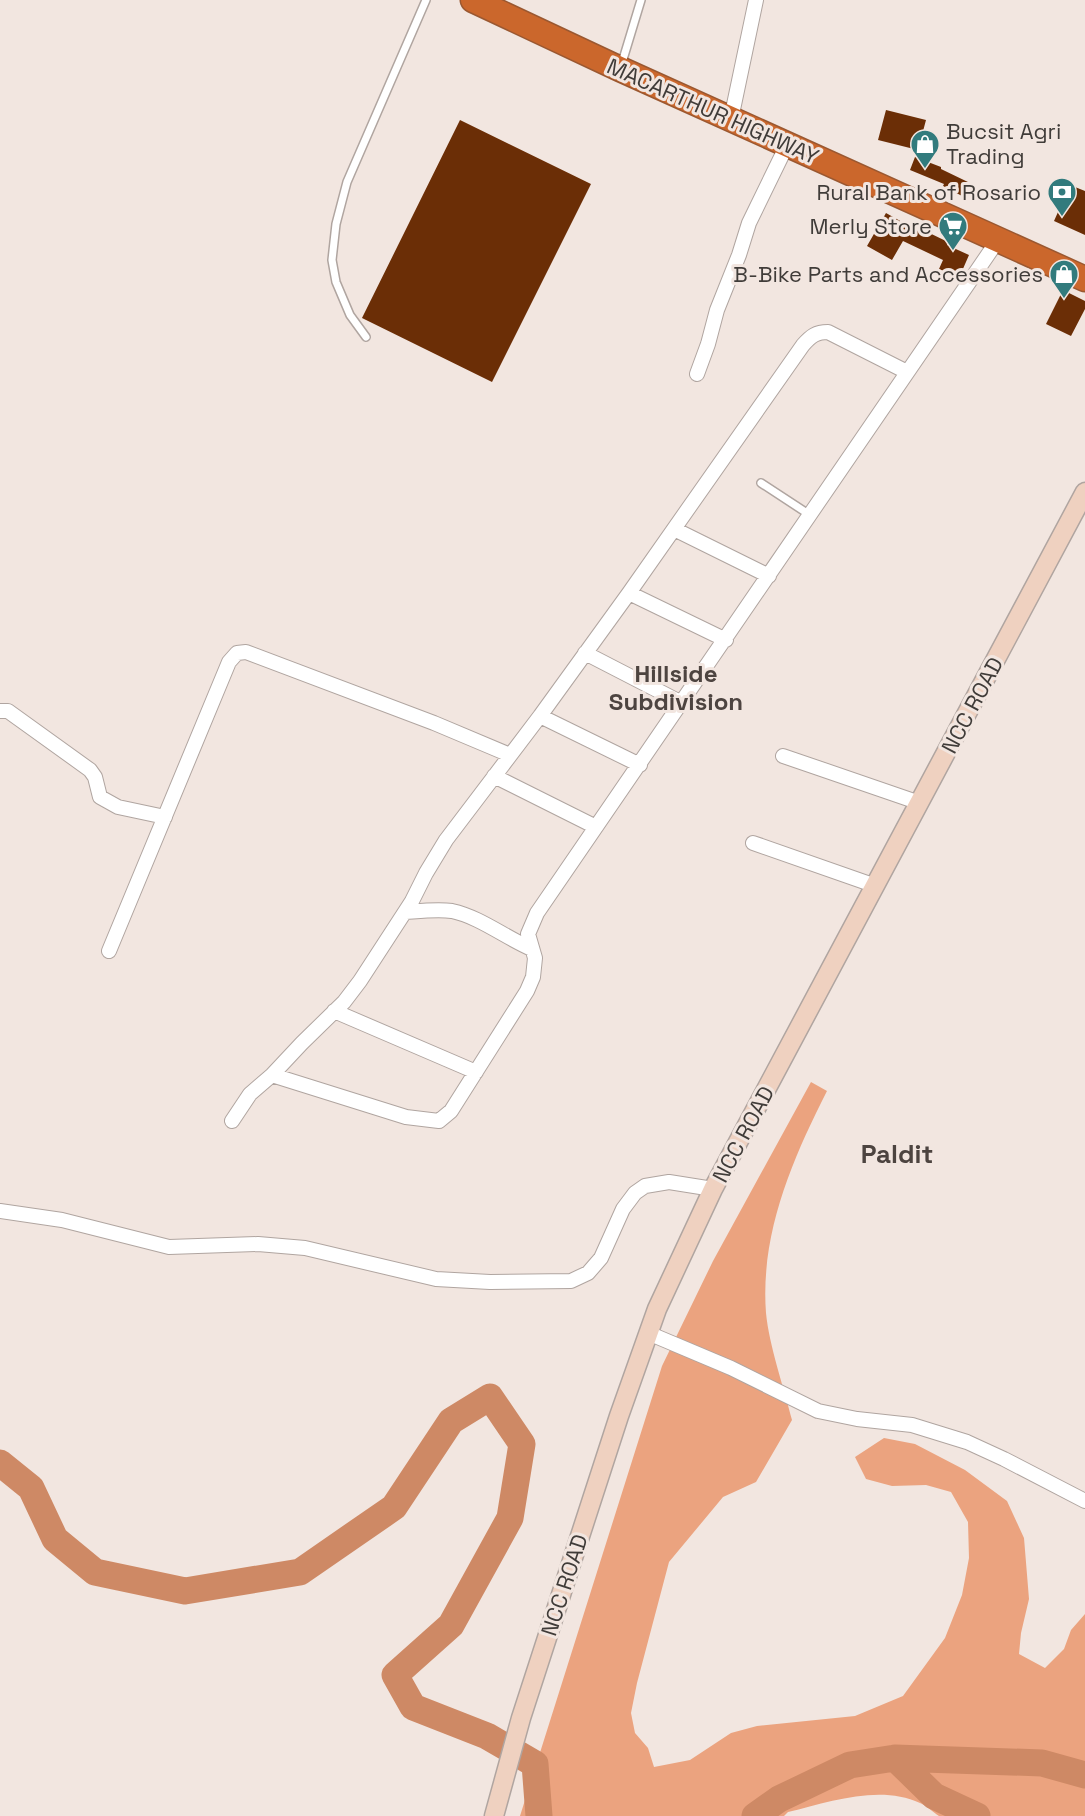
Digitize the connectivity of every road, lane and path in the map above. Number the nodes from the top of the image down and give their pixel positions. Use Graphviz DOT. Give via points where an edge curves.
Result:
graph roads {
  1 [pos="426,0"];
  2 [pos="473,0"];
  3 [pos="641,0"];
  4 [pos="756,0"];
  5 [pos="620,69"];
  6 [pos="731,119"];
  7 [pos="787,145"];
  8 [pos="998,240"];
  9 [pos="1085,279"];
  10 [pos="366,337"];
  11 [pos="907,372"];
  12 [pos="697,374"];
  13 [pos="761,483"];
  14 [pos="1085,492"];
  15 [pos="810,515"];
  16 [pos="674,529"];
  17 [pos="769,576"];
  18 [pos="629,593"];
  19 [pos="726,640"];
  20 [pos="585,653"];
  21 [pos="682,703"];
  22 [pos="0,711"];
  23 [pos="540,716"];
  24 [pos="510,755"];
  25 [pos="783,756"];
  26 [pos="640,765"];
  27 [pos="494,776"];
  28 [pos="920,803"];
  29 [pos="165,817"];
  30 [pos="596,827"];
  31 [pos="753,843"];
  32 [pos="876,886"];
  33 [pos="406,912"];
  34 [pos="532,949"];
  35 [pos="109,951"];
  36 [pos="334,1011"];
  37 [pos="476,1072"];
  38 [pos="272,1075"];
  39 [pos="232,1120"];
  40 [pos="713,1189"];
  41 [pos="0,1211"];
  42 [pos="648,1333"];
  43 [pos="1085,1501"];
  44 [pos="495,1812"];
  1 -- 10 [label="lane" via="347,182 336,224 332,261 336,282 350,315"];
  2 -- 5 [label="highway, MACARTHUR HIGHWAY"];
  3 -- 5 [label="lane"];
  4 -- 6 [label="street"];
  5 -- 6 [label="highway, MACARTHUR HIGHWAY"];
  6 -- 7 [label="highway, MACARTHUR HIGHWAY"];
  7 -- 8 [label="highway, MACARTHUR HIGHWAY"];
  7 -- 12 [label="street" via="749,223"];
  8 -- 9 [label="highway, MACARTHUR HIGHWAY"];
  8 -- 11 [label="street"];
  11 -- 15 [label="street"];
  11 -- 16 [label="street" via="835,334 819,332 812,336"];
  13 -- 15 [label="lane"];
  14 -- 28 [label="street, NCC ROAD"];
  15 -- 17 [label="street"];
  16 -- 17 [label="street"];
  16 -- 18 [label="street"];
  17 -- 19 [label="street"];
  18 -- 19 [label="street"];
  18 -- 20 [label="street"];
  19 -- 21 [label="street"];
  20 -- 21 [label="street"];
  20 -- 23 [label="street"];
  21 -- 26 [label="street"];
  22 -- 29 [label="street" via="8,711 90,770 100,797 118,807"];
  23 -- 24 [label="street"];
  23 -- 26 [label="street"];
  24 -- 27 [label="street"];
  24 -- 29 [label="street" via="246,652 237,653 229,662"];
  25 -- 28 [label="street"];
  26 -- 30 [label="street"];
  27 -- 30 [label="street"];
  27 -- 33 [label="street" via="446,840"];
  28 -- 32 [label="street, NCC ROAD"];
  29 -- 35 [label="street"];
  30 -- 34 [label="street" via="530,925"];
  31 -- 32 [label="street"];
  32 -- 40 [label="street, NCC ROAD"];
  33 -- 34 [label="street" via="451,911 476,919"];
  33 -- 36 [label="street" via="360,981"];
  34 -- 37 [label="street" via="533,976 527,991"];
  36 -- 37 [label="street"];
  36 -- 38 [label="street"];
  37 -- 38 [label="street" via="451,1111 439,1121 406,1117"];
  38 -- 39 [label="street" via="250,1094"];
  40 -- 41 [label="street" via="669,1182 645,1186 634,1193 601,1258 588,1273 571,1281 436,1279 305,1248 258,1244 169,1247 62,1220"];
  40 -- 42 [label="street, NCC ROAD"];
  42 -- 43 [label="street" via="818,1411 912,1425 967,1442"];
  42 -- 44 [label="street, NCC ROAD" via="521,1718"];
}
